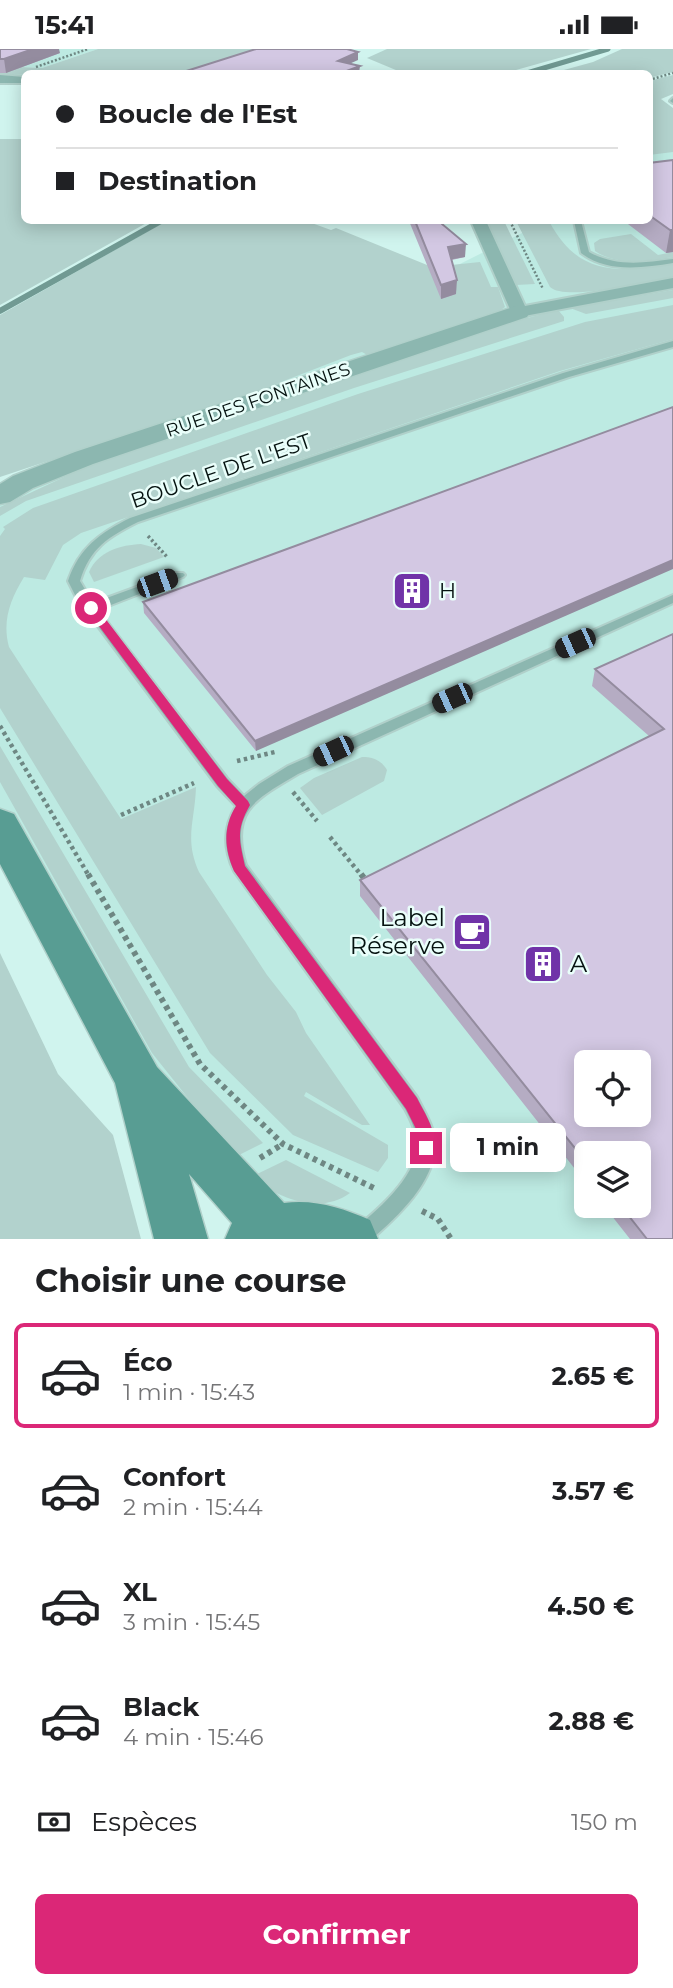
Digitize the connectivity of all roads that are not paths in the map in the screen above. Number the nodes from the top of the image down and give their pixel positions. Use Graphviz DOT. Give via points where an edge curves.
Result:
graph roads {
  1 [pos="21,75"];
  2 [pos="0,79"];
  3 [pos="479,224"];
  4 [pos="578,224"];
  5 [pos="673,261"];
  6 [pos="673,283"];
  7 [pos="519,312"];
  8 [pos="673,344"];
  9 [pos="12,485"];
  10 [pos="0,496"];
  11 [pos="179,575"];
  12 [pos="673,599"];
  13 [pos="91,608"];
  14 [pos="244,805"];
  15 [pos="0,825"];
  16 [pos="138,1079"];
  17 [pos="263,1235"];
  18 [pos="181,1239"];
  19 [pos="351,1239"];
  20 [pos="358,1239"];
  1 -- 2 [label="street"];
  3 -- 7 [label="street"];
  4 -- 5 [label="lane" via="585,253 593,258 631,266"];
  6 -- 7 [label="street"];
  7 -- 9 [label="street, RUE DES FONTAINES"];
  8 -- 13 [label="lane, BOUCLE DE L'EST" via="566,375 134,520 83,555 74,581"];
  9 -- 10 [label="street, RUE DES FONTAINES"];
  11 -- 13 [label="lane"];
  12 -- 14 [label="lane" via="293,770"];
  13 -- 14 [label="lane, BOUCLE DE L'EST"];
  14 -- 20 [label="lane" via="231,836 239,867 411,1103 424,1129 426,1148 413,1181"];
  15 -- 16 [label="main road"];
  16 -- 17 [label="main road"];
  16 -- 18 [label="main road"];
  17 -- 19 [label="main road" via="316,1229"];
}
